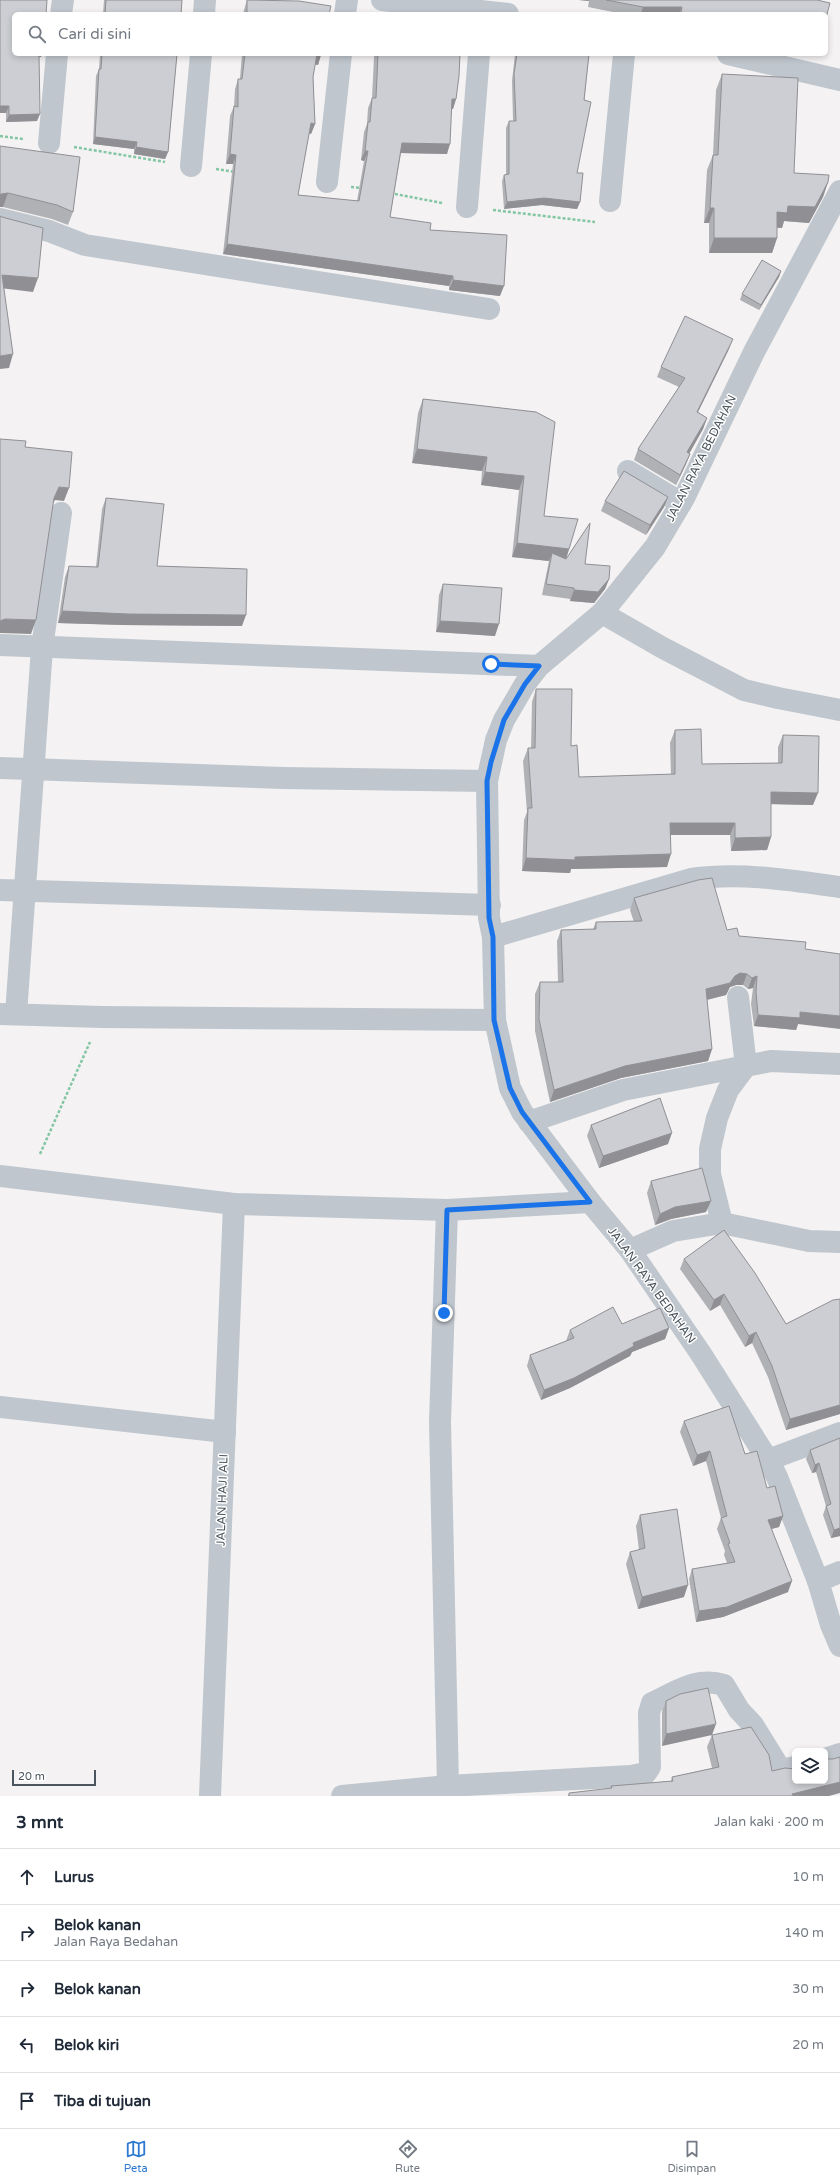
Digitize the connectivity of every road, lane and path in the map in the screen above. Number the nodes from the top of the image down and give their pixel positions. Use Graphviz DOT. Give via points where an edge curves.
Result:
graph roads {
  1 [pos="63,0"];
  2 [pos="205,0"];
  3 [pos="347,0"];
  4 [pos="382,0"];
  5 [pos="61,12"];
  6 [pos="204,12"];
  7 [pos="345,12"];
  8 [pos="483,12"];
  9 [pos="57,56"];
  10 [pos="201,56"];
  11 [pos="341,56"];
  12 [pos="479,56"];
  13 [pos="624,56"];
  14 [pos="737,56"];
  15 [pos="840,80"];
  16 [pos="0,136"];
  17 [pos="48,143"];
  18 [pos="191,166"];
  19 [pos="236,172"];
  20 [pos="327,182"];
  21 [pos="366,189"];
  22 [pos="840,190"];
  23 [pos="389,193"];
  24 [pos="610,201"];
  25 [pos="467,207"];
  26 [pos="0,220"];
  27 [pos="571,220"];
  28 [pos="489,309"];
  29 [pos="628,471"];
  30 [pos="681,503"];
  31 [pos="61,513"];
  32 [pos="602,613"];
  33 [pos="0,645"];
  34 [pos="42,648"];
  35 [pos="539,666"];
  36 [pos="840,710"];
  37 [pos="0,768"];
  38 [pos="34,770"];
  39 [pos="487,781"];
  40 [pos="840,887"];
  41 [pos="0,890"];
  42 [pos="26,891"];
  43 [pos="490,905"];
  44 [pos="493,937"];
  45 [pos="738,997"];
  46 [pos="8,1014"];
  47 [pos="102,1017"];
  48 [pos="494,1020"];
  49 [pos="840,1064"];
  50 [pos="746,1066"];
  51 [pos="529,1122"];
  52 [pos="0,1176"];
  53 [pos="30,1179"];
  54 [pos="590,1202"];
  55 [pos="234,1204"];
  56 [pos="447,1210"];
  57 [pos="722,1223"];
  58 [pos="840,1242"];
  59 [pos="630,1250"];
  60 [pos="0,1407"];
  61 [pos="225,1432"];
  62 [pos="840,1432"];
  63 [pos="768,1460"];
  64 [pos="840,1572"];
  65 [pos="818,1581"];
  66 [pos="840,1646"];
  67 [pos="840,1754"];
  68 [pos="828,1758"];
  69 [pos="792,1768"];
  70 [pos="448,1786"];
  71 [pos="210,1796"];
  72 [pos="342,1796"];
  1 -- 5 [label="street"];
  2 -- 6 [label="street"];
  3 -- 7 [label="street"];
  4 -- 8 [label="street"];
  9 -- 17 [label="street"];
  10 -- 18 [label="street"];
  11 -- 20 [label="street"];
  12 -- 25 [label="street"];
  13 -- 24 [label="street"];
  14 -- 15 [label="street"];
  16 -- 17 [label="path"];
  17 -- 18 [label="path"];
  18 -- 19 [label="path"];
  20 -- 21 [label="path"];
  22 -- 30 [label="street, JALAN RAYA BEDAHAN" via="754,352"];
  23 -- 25 [label="path"];
  25 -- 27 [label="path"];
  26 -- 28 [label="street" via="49,231 85,245"];
  29 -- 30 [label="street"];
  30 -- 32 [label="street, JALAN RAYA BEDAHAN" via="655,547"];
  31 -- 34 [label="street"];
  32 -- 35 [label="street, JALAN RAYA BEDAHAN"];
  32 -- 36 [label="street" via="744,690"];
  33 -- 34 [label="street"];
  34 -- 35 [label="street"];
  34 -- 38 [label="street"];
  35 -- 39 [label="street, JALAN RAYA BEDAHAN" via="504,720 496,740"];
  37 -- 38 [label="street"];
  38 -- 39 [label="street"];
  38 -- 42 [label="street"];
  39 -- 43 [label="street, JALAN RAYA BEDAHAN"];
  40 -- 44 [label="street" via="744,875 691,878"];
  41 -- 42 [label="street"];
  42 -- 43 [label="street"];
  42 -- 46 [label="street"];
  43 -- 44 [label="street, JALAN RAYA BEDAHAN" via="489,918"];
  44 -- 48 [label="street, JALAN RAYA BEDAHAN"];
  45 -- 50 [label="street"];
  46 -- 47 [label="street"];
  47 -- 48 [label="street"];
  47 -- 53 [label="path"];
  48 -- 51 [label="street, JALAN RAYA BEDAHAN" via="510,1088"];
  49 -- 50 [label="street" via="771,1061"];
  50 -- 51 [label="street" via="622,1090"];
  50 -- 57 [label="street" via="728,1090 717,1118 710,1149 710,1174"];
  51 -- 54 [label="street, JALAN RAYA BEDAHAN"];
  52 -- 53 [label="street"];
  53 -- 55 [label="street"];
  54 -- 56 [label="street"];
  54 -- 59 [label="street, JALAN RAYA BEDAHAN"];
  55 -- 56 [label="street"];
  55 -- 61 [label="street, JALAN HAJI ALI"];
  56 -- 70 [label="street" via="440,1422"];
  57 -- 58 [label="street" via="809,1241"];
  57 -- 59 [label="street" via="673,1231"];
  59 -- 63 [label="street, JALAN RAYA BEDAHAN" via="701,1354"];
  60 -- 61 [label="street"];
  61 -- 71 [label="street, JALAN HAJI ALI"];
  62 -- 63 [label="street"];
  63 -- 65 [label="street, JALAN RAYA BEDAHAN" via="777,1476"];
  64 -- 65 [label="street"];
  65 -- 66 [label="street, JALAN RAYA BEDAHAN"];
  67 -- 68 [label="street"];
  69 -- 70 [label="street" via="779,1767 724,1685 706,1681 652,1703 649,1713 650,1767 646,1773 631,1776"];
  70 -- 72 [label="street"];
}
